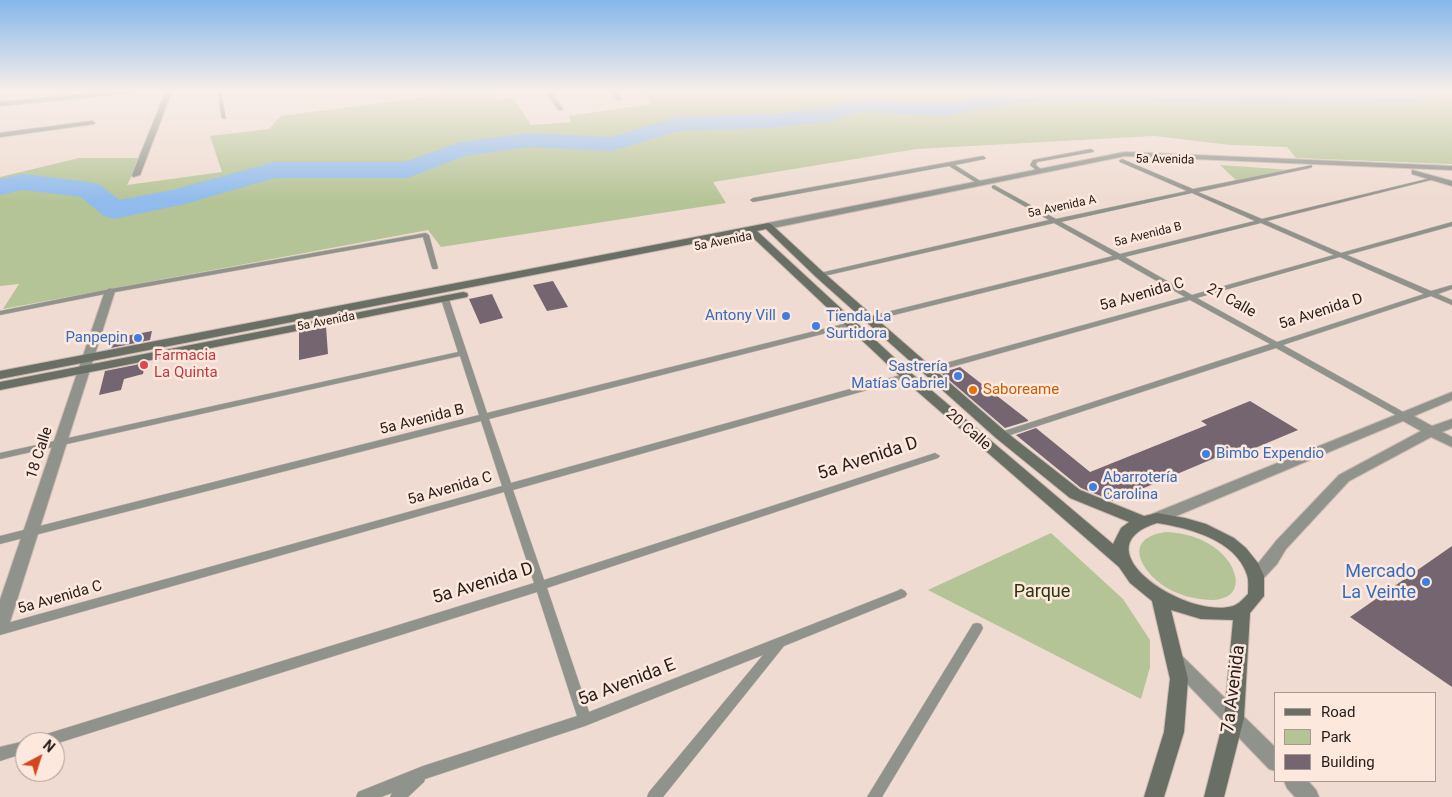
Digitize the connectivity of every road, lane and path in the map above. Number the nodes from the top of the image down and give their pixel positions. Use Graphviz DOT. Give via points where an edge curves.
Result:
graph roads {
  1 [pos="52,128"];
  2 [pos="155,128"];
  3 [pos="0,135"];
  4 [pos="1091,150"];
  5 [pos="983,158"];
  6 [pos="1122,161"];
  7 [pos="950,164"];
  8 [pos="1310,166"];
  9 [pos="1452,168"];
  10 [pos="1040,171"];
  11 [pos="1415,172"];
  12 [pos="1452,174"];
  13 [pos="136,175"];
  14 [pos="1009,177"];
  15 [pos="1433,178"];
  16 [pos="1017,182"];
  17 [pos="980,183"];
  18 [pos="1452,184"];
  19 [pos="994,187"];
  20 [pos="1193,192"];
  21 [pos="753,200"];
  22 [pos="1260,220"];
  23 [pos="1055,221"];
  24 [pos="1452,224"];
  25 [pos="772,229"];
  26 [pos="753,232"];
  27 [pos="1340,255"];
  28 [pos="1117,256"];
  29 [pos="435,268"];
  30 [pos="820,275"];
  31 [pos="1452,287"];
  32 [pos="110,291"];
  33 [pos="1431,294"];
  34 [pos="1191,297"];
  35 [pos="445,298"];
  36 [pos="1452,303"];
  37 [pos="0,313"];
  38 [pos="870,319"];
  39 [pos="851,324"];
  40 [pos="1276,344"];
  41 [pos="463,354"];
  42 [pos="86,364"];
  43 [pos="927,371"];
  44 [pos="0,375"];
  45 [pos="907,376"];
  46 [pos="0,386"];
  47 [pos="1452,396"];
  48 [pos="1404,416"];
  49 [pos="485,418"];
  50 [pos="1452,423"];
  51 [pos="1432,432"];
  52 [pos="1000,435"];
  53 [pos="60,443"];
  54 [pos="1452,443"];
  55 [pos="0,456"];
  56 [pos="935,456"];
  57 [pos="508,488"];
  58 [pos="1157,518"];
  59 [pos="1141,521"];
  60 [pos="30,533"];
  61 [pos="0,540"];
  62 [pos="1125,564"];
  63 [pos="1256,576"];
  64 [pos="540,586"];
  65 [pos="901,594"];
  66 [pos="1160,598"];
  67 [pos="1242,609"];
  68 [pos="0,625"];
  69 [pos="977,628"];
  70 [pos="0,630"];
  71 [pos="779,644"];
  72 [pos="1174,659"];
  73 [pos="1234,718"];
  74 [pos="585,720"];
  75 [pos="65,734"];
  76 [pos="15,750"];
  77 [pos="0,754"];
  78 [pos="1274,760"];
  79 [pos="423,772"];
  80 [pos="1295,782"];
  81 [pos="362,797"];
  82 [pos="397,797"];
  83 [pos="654,797"];
  84 [pos="874,797"];
  85 [pos="1154,797"];
  86 [pos="1214,797"];
  87 [pos="1309,797"];
  1 -- 3 [label="street"];
  2 -- 13 [label="street"];
  4 -- 10 [label="lane" via="1035,162 1033,165"];
  5 -- 7 [label="lane"];
  6 -- 8 [label="street, 5a Avenida" via="1151,158"];
  6 -- 16 [label="street, 5a Avenida"];
  6 -- 20 [label="lane"];
  7 -- 17 [label="lane"];
  7 -- 21 [label="lane"];
  8 -- 11 [label="street, 5a Avenida"];
  8 -- 20 [label="lane, 5a Avenida A"];
  9 -- 10 [label="street, 5a Avenida" via="1134,153"];
  10 -- 14 [label="street, 5a Avenida"];
  11 -- 12 [label="street, 5a Avenida"];
  11 -- 15 [label="street"];
  14 -- 16 [label="street"];
  14 -- 17 [label="street, 5a Avenida"];
  15 -- 18 [label="street"];
  15 -- 22 [label="lane, 5a Avenida B"];
  16 -- 19 [label="street, 5a Avenida"];
  17 -- 25 [label="street, 5a Avenida"];
  19 -- 23 [label="lane, 21 Calle"];
  19 -- 25 [label="street, 5a Avenida"];
  20 -- 22 [label="lane"];
  20 -- 23 [label="lane, 5a Avenida A"];
  22 -- 27 [label="lane"];
  22 -- 28 [label="lane, 5a Avenida B"];
  23 -- 28 [label="lane, 21 Calle"];
  23 -- 30 [label="lane, 5a Avenida A"];
  24 -- 27 [label="lane, 5a Avenida C"];
  25 -- 26 [label="street, 5a Avenida"];
  25 -- 30 [label="street, 20 Calle"];
  26 -- 35 [label="street, 5a Avenida"];
  26 -- 39 [label="street, 20 Calle"];
  26 -- 42 [label="street, 5a Avenida"];
  27 -- 33 [label="lane"];
  27 -- 34 [label="lane, 5a Avenida C"];
  28 -- 34 [label="lane, 21 Calle"];
  28 -- 38 [label="lane, 5a Avenida B"];
  29 -- 32 [label="lane" via="426,235"];
  30 -- 38 [label="street, 20 Calle"];
  31 -- 33 [label="lane, 5a Avenida D"];
  32 -- 37 [label="lane"];
  32 -- 42 [label="street, 18 Calle"];
  33 -- 36 [label="lane"];
  33 -- 40 [label="lane, 5a Avenida D"];
  34 -- 40 [label="lane, 21 Calle"];
  34 -- 43 [label="lane, 5a Avenida C"];
  35 -- 41 [label="lane"];
  35 -- 42 [label="street, 5a Avenida"];
  38 -- 43 [label="street, 20 Calle"];
  39 -- 45 [label="street, 20 Calle"];
  39 -- 49 [label="lane, 5a Avenida B"];
  40 -- 48 [label="lane, 21 Calle"];
  40 -- 52 [label="lane, 5a Avenida D"];
  41 -- 49 [label="lane"];
  41 -- 53 [label="lane"];
  42 -- 44 [label="street, 5a Avenida"];
  42 -- 46 [label="street, 5a Avenida"];
  42 -- 53 [label="street, 18 Calle"];
  43 -- 52 [label="street, 20 Calle"];
  45 -- 57 [label="lane, 5a Avenida C"];
  45 -- 62 [label="street, 20 Calle"];
  47 -- 48 [label="street"];
  48 -- 51 [label="street, 21 Calle"];
  48 -- 58 [label="street"];
  49 -- 57 [label="lane"];
  49 -- 60 [label="lane, 5a Avenida B"];
  50 -- 51 [label="street"];
  51 -- 54 [label="street, 21 Calle"];
  51 -- 63 [label="street" via="1344,478 1281,544"];
  52 -- 59 [label="street, 20 Calle" via="1075,494"];
  53 -- 55 [label="lane"];
  53 -- 60 [label="street, 18 Calle"];
  56 -- 64 [label="lane, 5a Avenida D"];
  57 -- 64 [label="lane"];
  57 -- 70 [label="lane, 5a Avenida C"];
  58 -- 59 [label="street"];
  58 -- 63 [label="street" via="1197,526 1216,535 1248,561"];
  59 -- 62 [label="street" via="1122,537 1120,550"];
  60 -- 61 [label="lane, 5a Avenida B"];
  60 -- 68 [label="street, 18 Calle"];
  62 -- 66 [label="street" via="1133,576"];
  63 -- 67 [label="street" via="1256,596"];
  64 -- 74 [label="lane"];
  64 -- 75 [label="lane, 5a Avenida D"];
  65 -- 71 [label="lane, 5a Avenida E"];
  66 -- 67 [label="street" via="1204,613 1225,614"];
  66 -- 72 [label="street"];
  67 -- 73 [label="street, 7a Avenida"];
  69 -- 84 [label="lane"];
  71 -- 74 [label="lane, 5a Avenida E"];
  71 -- 83 [label="lane"];
  72 -- 73 [label="street"];
  72 -- 85 [label="street" via="1178,678 1174,732"];
  73 -- 78 [label="street"];
  73 -- 86 [label="street, 7a Avenida"];
  74 -- 79 [label="lane, 5a Avenida E"];
  76 -- 77 [label="lane"];
  79 -- 81 [label="lane, 5a Avenida E"];
  79 -- 82 [label="lane"];
  80 -- 87 [label="street"];
}
